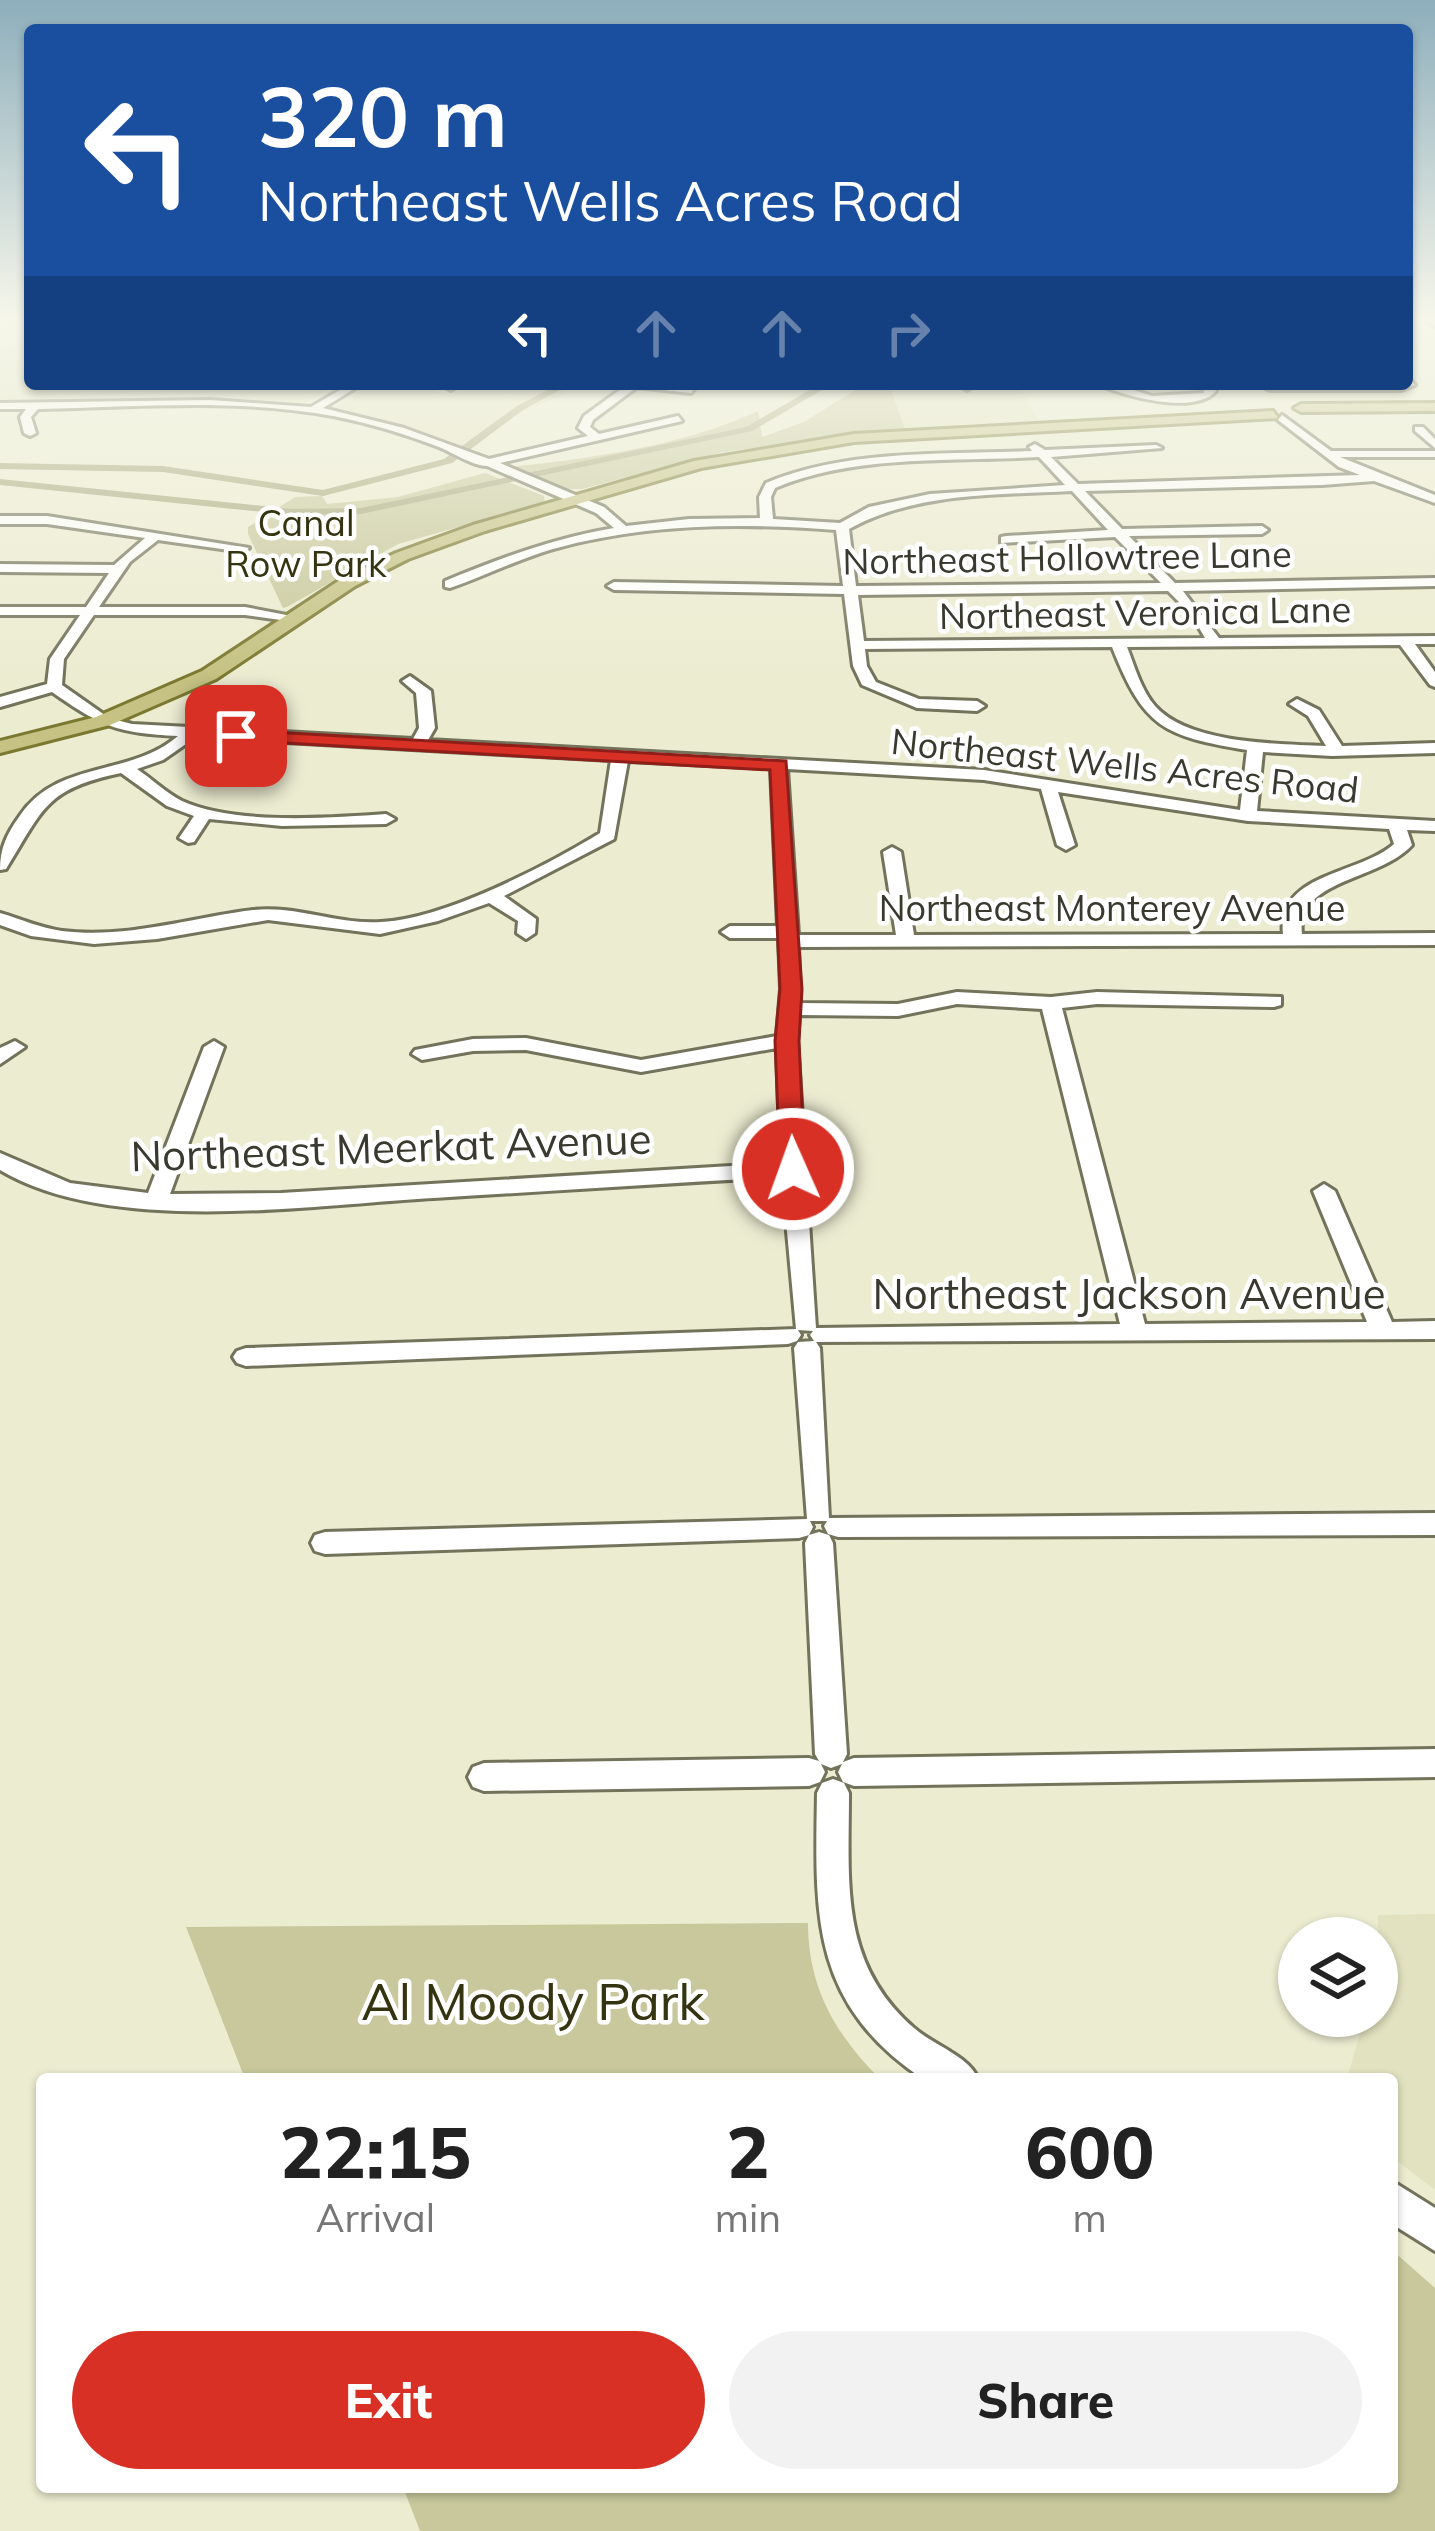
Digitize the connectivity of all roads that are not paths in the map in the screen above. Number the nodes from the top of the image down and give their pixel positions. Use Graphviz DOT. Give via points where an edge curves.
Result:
graph roads {
  1 [pos="417,439"];
  2 [pos="581,439"];
  3 [pos="845,439"];
  4 [pos="1028,439"];
  5 [pos="1313,439"];
  6 [pos="1156,448"];
  7 [pos="1435,450"];
  8 [pos="1040,452"];
  9 [pos="1326,454"];
  10 [pos="479,462"];
  11 [pos="1370,478"];
  12 [pos="746,482"];
  13 [pos="770,486"];
  14 [pos="1076,488"];
  15 [pos="573,499"];
  16 [pos="1435,499"];
  17 [pos="0,520"];
  18 [pos="767,524"];
  19 [pos="621,527"];
  20 [pos="842,527"];
  21 [pos="1262,530"];
  22 [pos="1118,532"];
  23 [pos="153,538"];
  24 [pos="1006,539"];
  25 [pos="243,548"];
  26 [pos="0,568"];
  27 [pos="118,569"];
  28 [pos="1435,582"];
  29 [pos="450,584"];
  30 [pos="1172,585"];
  31 [pos="614,586"];
  32 [pos="848,592"];
  33 [pos="0,611"];
  34 [pos="91,611"];
  35 [pos="296,618"];
  36 [pos="1404,640"];
  37 [pos="1435,640"];
  38 [pos="1214,641"];
  39 [pos="1118,643"];
  40 [pos="856,645"];
  41 [pos="410,681"];
  42 [pos="1435,682"];
  43 [pos="54,687"];
  44 [pos="0,702"];
  45 [pos="1297,704"];
  46 [pos="977,706"];
  47 [pos="90,720"];
  48 [pos="191,734"];
  49 [pos="1256,745"];
  50 [pos="417,746"];
  51 [pos="0,747"];
  52 [pos="1435,748"];
  53 [pos="1336,750"];
  54 [pos="620,757"];
  55 [pos="779,765"];
  56 [pos="126,769"];
  57 [pos="1048,782"];
  58 [pos="204,814"];
  59 [pos="1248,815"];
  60 [pos="386,819"];
  61 [pos="1435,826"];
  62 [pos="1397,827"];
  63 [pos="188,838"];
  64 [pos="1066,845"];
  65 [pos="892,852"];
  66 [pos="0,865"];
  67 [pos="488,894"];
  68 [pos="0,919"];
  69 [pos="730,932"];
  70 [pos="526,933"];
  71 [pos="788,936"];
  72 [pos="1435,939"];
  73 [pos="1293,940"];
  74 [pos="906,941"];
  75 [pos="1274,1000"];
  76 [pos="1051,1003"];
  77 [pos="789,1009"];
  78 [pos="787,1041"];
  79 [pos="214,1048"];
  80 [pos="422,1054"];
  81 [pos="0,1160"];
  82 [pos="793,1169"];
  83 [pos="1324,1191"];
  84 [pos="157,1199"];
  85 [pos="1383,1330"];
  86 [pos="1435,1330"];
  87 [pos="1134,1331"];
  88 [pos="806,1335"];
  89 [pos="246,1357"];
  90 [pos="1435,1524"];
  91 [pos="819,1527"];
  92 [pos="325,1544"];
  93 [pos="1435,1762"];
  94 [pos="832,1773"];
  95 [pos="484,1777"];
  96 [pos="947,2073"];
  97 [pos="1398,2204"];
  98 [pos="1435,2232"];
  1 -- 10 [label="street"];
  2 -- 10 [label="street"];
  3 -- 15 [label="main road" via="768,449"];
  4 -- 8 [label="street"];
  5 -- 9 [label="street"];
  6 -- 8 [label="street"];
  7 -- 9 [label="street"];
  8 -- 13 [label="street" via="843,466"];
  8 -- 14 [label="street"];
  9 -- 11 [label="street"];
  10 -- 15 [label="street"];
  11 -- 14 [label="street"];
  11 -- 16 [label="street"];
  12 -- 13 [label="street"];
  13 -- 18 [label="street"];
  14 -- 20 [label="street" via="894,501 858,512"];
  14 -- 22 [label="street"];
  15 -- 19 [label="street"];
  15 -- 35 [label="main road" via="402,556"];
  17 -- 23 [label="street"];
  18 -- 19 [label="street"];
  18 -- 20 [label="street"];
  19 -- 29 [label="street" via="526,552"];
  20 -- 32 [label="street"];
  21 -- 22 [label="street"];
  22 -- 24 [label="street"];
  22 -- 30 [label="street"];
  23 -- 25 [label="street"];
  23 -- 27 [label="street"];
  26 -- 27 [label="street"];
  27 -- 34 [label="street"];
  28 -- 30 [label="street, Northeast Hollowtree Lane"];
  30 -- 32 [label="street, Northeast Hollowtree Lane"];
  30 -- 38 [label="street"];
  31 -- 32 [label="street, Northeast Hollowtree Lane" via="700,580"];
  32 -- 40 [label="street"];
  33 -- 34 [label="street"];
  34 -- 35 [label="street"];
  34 -- 43 [label="street" via="57,659"];
  35 -- 47 [label="main road" via="237,654"];
  36 -- 37 [label="street, Northeast Veronica Lane"];
  36 -- 38 [label="street, Northeast Veronica Lane"];
  36 -- 42 [label="street"];
  38 -- 39 [label="street, Northeast Veronica Lane"];
  39 -- 40 [label="street, Northeast Veronica Lane"];
  39 -- 49 [label="street" via="1158,718 1197,735"];
  40 -- 46 [label="street" via="863,676 882,692"];
  41 -- 50 [label="street" via="423,692 428,715"];
  43 -- 44 [label="street"];
  43 -- 47 [label="street"];
  45 -- 53 [label="street" via="1314,713"];
  47 -- 48 [label="street, Northeast Wells Acres Road"];
  47 -- 51 [label="main road"];
  48 -- 50 [label="street, Northeast Wells Acres Road"];
  48 -- 56 [label="street" via="175,751"];
  49 -- 53 [label="street"];
  49 -- 59 [label="street"];
  50 -- 54 [label="street, Northeast Wells Acres Road"];
  52 -- 53 [label="street"];
  54 -- 55 [label="street, Northeast Wells Acres Road"];
  54 -- 67 [label="street" via="608,835"];
  55 -- 57 [label="street, Northeast Wells Acres Road"];
  55 -- 71 [label="street"];
  56 -- 58 [label="street"];
  56 -- 66 [label="street" via="46,795"];
  57 -- 59 [label="street, Northeast Wells Acres Road"];
  57 -- 64 [label="street"];
  58 -- 60 [label="street"];
  58 -- 63 [label="street"];
  59 -- 62 [label="street, Northeast Wells Acres Road"];
  61 -- 62 [label="street, Northeast Wells Acres Road"];
  62 -- 73 [label="street" via="1403,844 1393,859 1293,902"];
  65 -- 74 [label="street"];
  67 -- 68 [label="street" via="384,928 271,915 106,940 59,938"];
  67 -- 70 [label="street" via="526,919"];
  69 -- 71 [label="street, Northeast Monterey Avenue"];
  71 -- 74 [label="street, Northeast Monterey Avenue"];
  71 -- 77 [label="street"];
  72 -- 73 [label="street, Northeast Monterey Avenue"];
  73 -- 74 [label="street, Northeast Monterey Avenue"];
  75 -- 76 [label="street"];
  76 -- 77 [label="street" via="958,998 898,1010"];
  76 -- 87 [label="street"];
  77 -- 78 [label="street"];
  78 -- 80 [label="street" via="635,1066 542,1046 457,1045"];
  78 -- 82 [label="street"];
  79 -- 84 [label="street"];
  81 -- 84 [label="street, Northeast Meerkat Avenue" via="53,1186"];
  82 -- 84 [label="street, Northeast Meerkat Avenue" via="290,1199"];
  82 -- 88 [label="street"];
  83 -- 85 [label="street"];
  85 -- 86 [label="street, Northeast Jackson Avenue"];
  85 -- 87 [label="street, Northeast Jackson Avenue"];
  87 -- 88 [label="street, Northeast Jackson Avenue"];
  88 -- 89 [label="street, Northeast Jackson Avenue"];
  88 -- 91 [label="street"];
  90 -- 91 [label="street"];
  91 -- 92 [label="street"];
  91 -- 94 [label="street"];
  93 -- 94 [label="street"];
  94 -- 95 [label="street"];
  94 -- 96 [label="street" via="836,1929 854,1977 881,2024"];
  97 -- 98 [label="street"];
}
